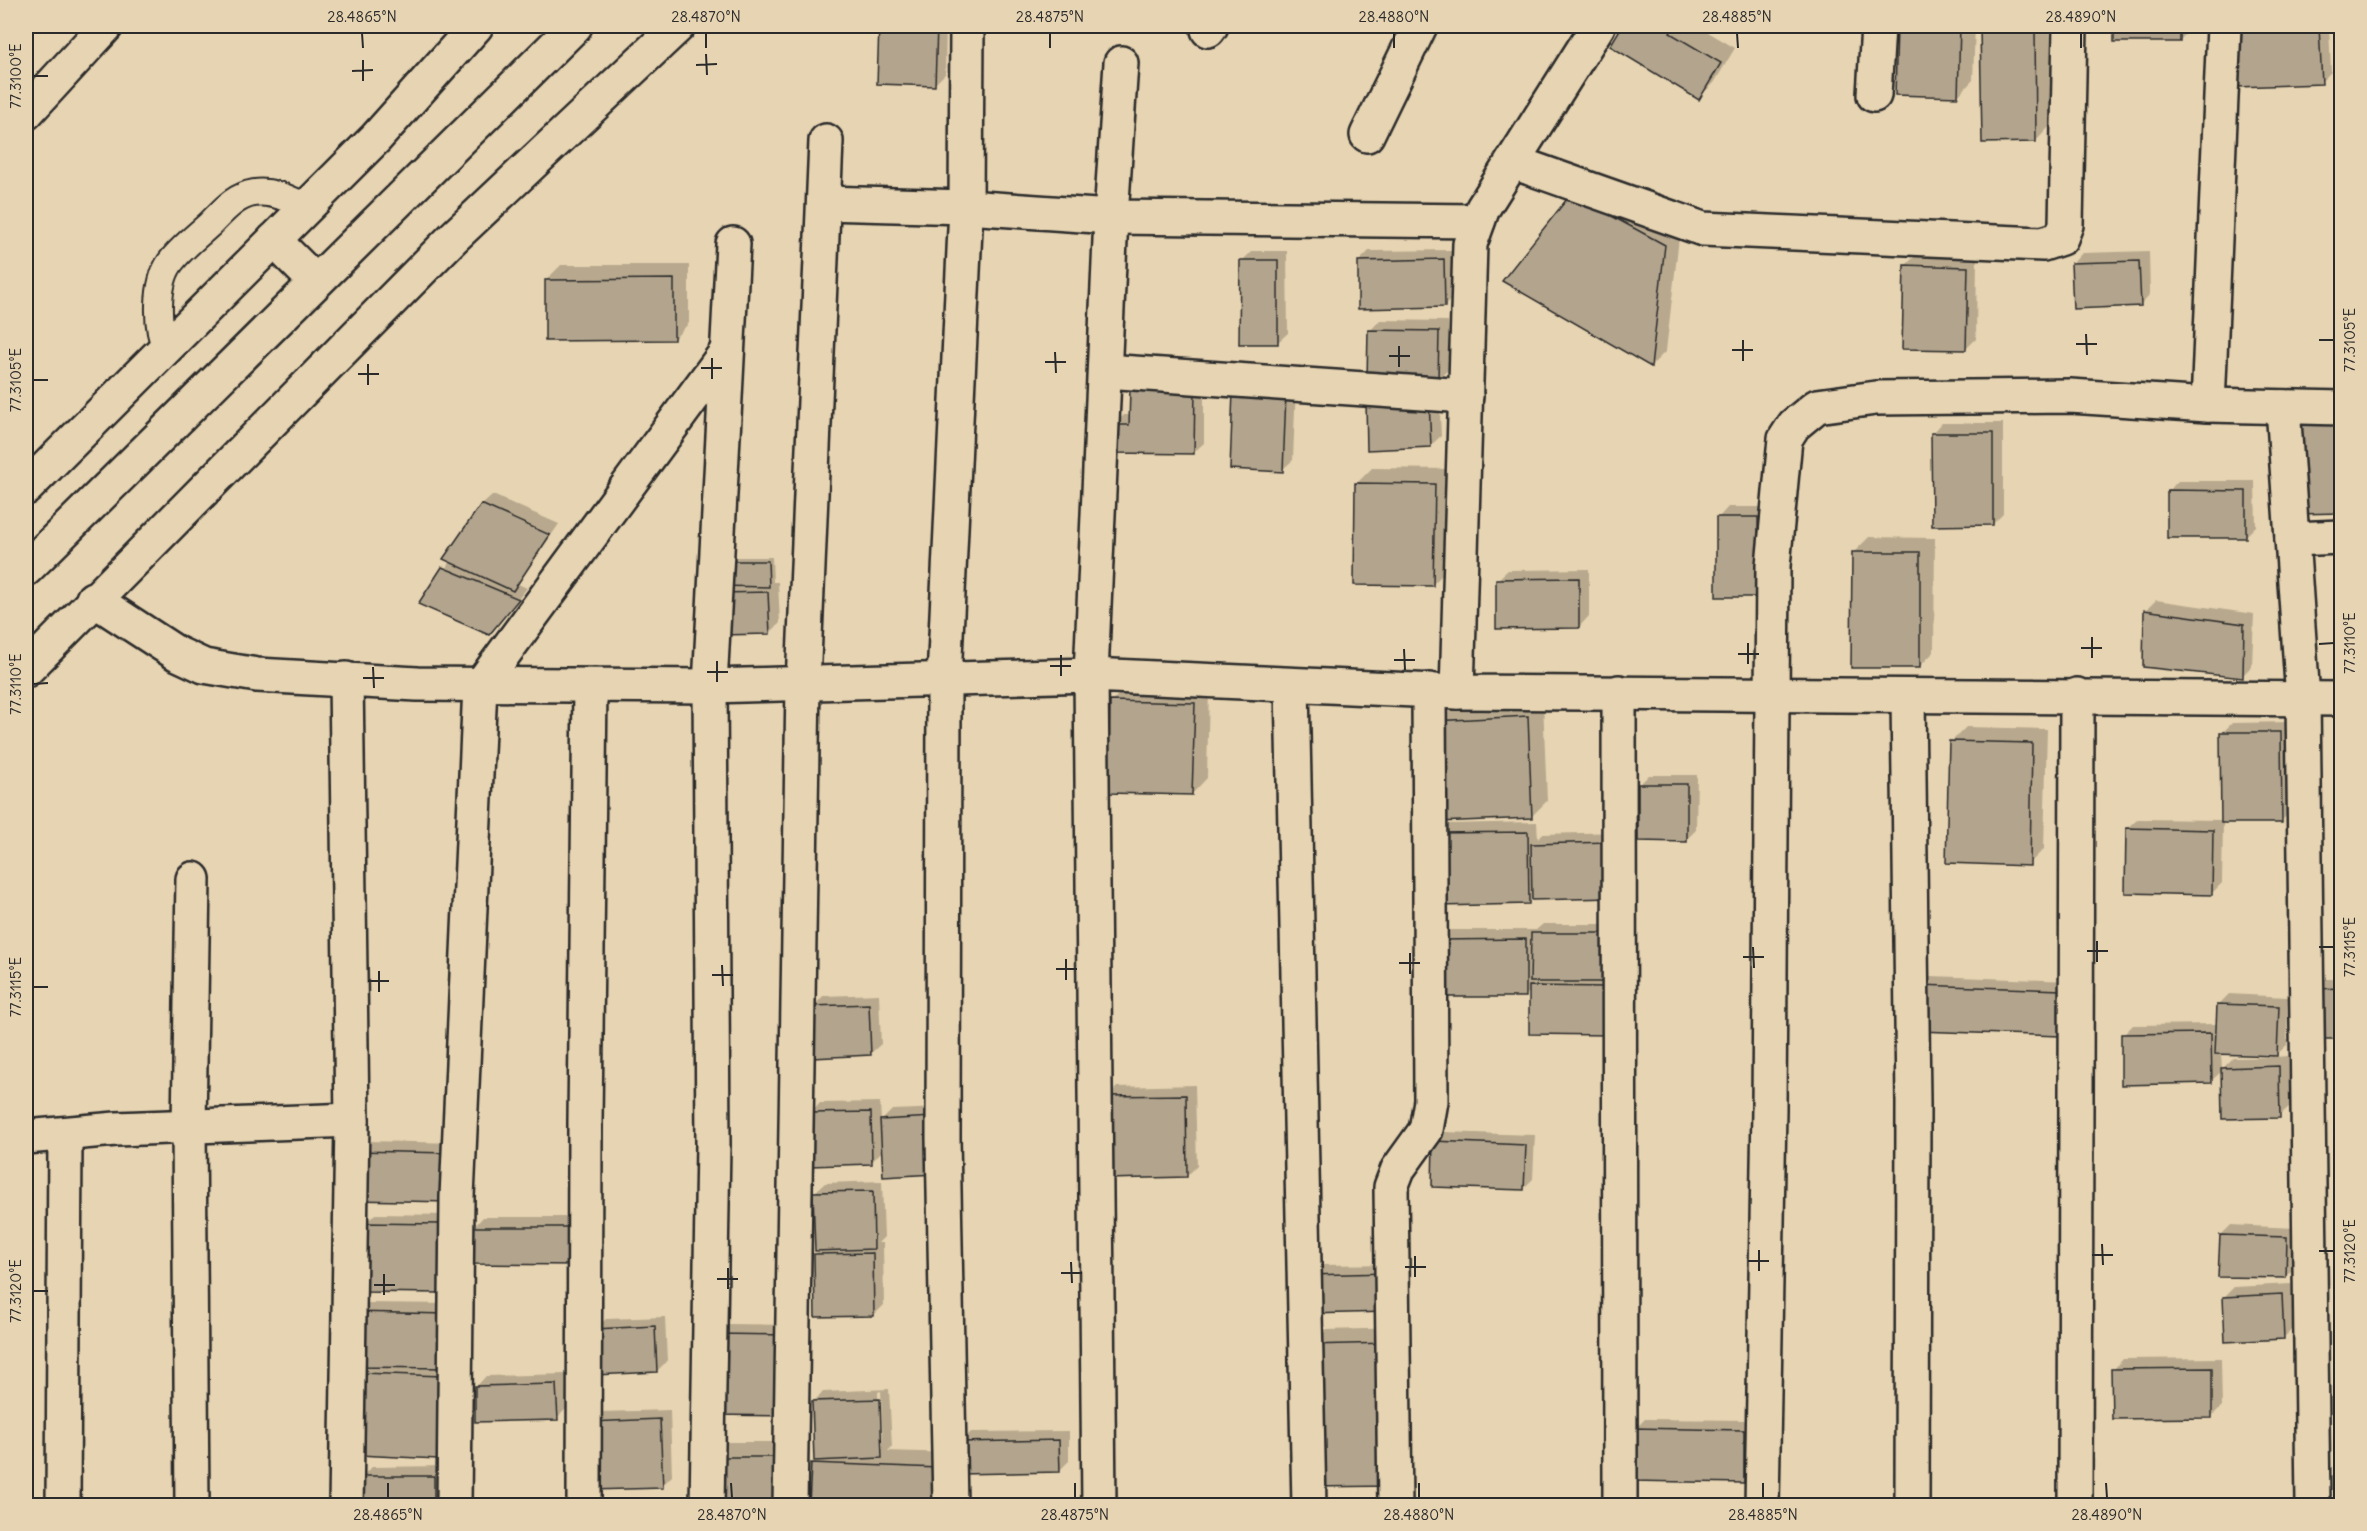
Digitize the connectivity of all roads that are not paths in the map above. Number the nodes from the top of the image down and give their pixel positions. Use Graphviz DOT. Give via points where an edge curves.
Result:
graph roads {
  1 [pos="106,26"];
  2 [pos="476,26"];
  3 [pos="574,26"];
  4 [pos="678,26"];
  5 [pos="967,26"];
  6 [pos="1419,26"];
  7 [pos="1598,26"];
  8 [pos="1878,26"];
  9 [pos="2070,26"];
  10 [pos="2224,26"];
  11 [pos="1121,63"];
  12 [pos="1875,95"];
  13 [pos="26,113"];
  14 [pos="1367,135"];
  15 [pos="826,141"];
  16 [pos="1513,162"];
  17 [pos="824,203"];
  18 [pos="307,207"];
  19 [pos="966,207"];
  20 [pos="1111,217"];
  21 [pos="1478,221"];
  22 [pos="274,240"];
  23 [pos="733,244"];
  24 [pos="315,281"];
  25 [pos="166,348"];
  26 [pos="727,351"];
  27 [pos="1105,371"];
  28 [pos="1466,396"];
  29 [pos="2208,405"];
  30 [pos="2283,407"];
  31 [pos="2342,408"];
  32 [pos="26,488"];
  33 [pos="2342,537"];
  34 [pos="2292,538"];
  35 [pos="26,569"];
  36 [pos="93,599"];
  37 [pos="26,670"];
  38 [pos="1091,675"];
  39 [pos="346,679"];
  40 [pos="944,679"];
  41 [pos="803,684"];
  42 [pos="1292,685"];
  43 [pos="480,686"];
  44 [pos="710,686"];
  45 [pos="590,687"];
  46 [pos="1443,691"];
  47 [pos="1619,692"];
  48 [pos="2078,695"];
  49 [pos="1774,696"];
  50 [pos="1908,696"];
  51 [pos="2303,699"];
  52 [pos="2342,699"];
  53 [pos="194,879"];
  54 [pos="352,1120"];
  55 [pos="189,1126"];
  56 [pos="64,1135"];
  57 [pos="26,1137"];
  58 [pos="63,1506"];
  59 [pos="192,1506"];
  60 [pos="345,1506"];
  61 [pos="454,1506"];
  62 [pos="584,1506"];
  63 [pos="706,1506"];
  64 [pos="790,1506"];
  65 [pos="950,1506"];
  66 [pos="1099,1506"];
  67 [pos="1309,1506"];
  68 [pos="1395,1506"];
  69 [pos="1620,1506"];
  70 [pos="1762,1506"];
  71 [pos="1912,1506"];
  72 [pos="2075,1506"];
  73 [pos="2313,1506"];
  1 -- 13 [label="street"];
  2 -- 18 [label="street" via="376,138"];
  3 -- 24 [label="street"];
  4 -- 36 [label="street" via="454,237"];
  5 -- 19 [label="street"];
  6 -- 14 [label="street"];
  7 -- 16 [label="street"];
  8 -- 12 [label="street"];
  9 -- 16 [label="street" via="2066,225 2061,238 2043,244 1703,229"];
  10 -- 29 [label="street"];
  11 -- 20 [label="street"];
  15 -- 17 [label="street"];
  16 -- 21 [label="street"];
  17 -- 19 [label="street"];
  17 -- 41 [label="street"];
  18 -- 22 [label="street"];
  18 -- 25 [label="lane" via="277,194 254,193 235,200 170,263 163,279 159,311 161,338"];
  19 -- 20 [label="street"];
  19 -- 40 [label="street"];
  20 -- 21 [label="street"];
  20 -- 27 [label="street"];
  21 -- 28 [label="street" via="1470,244"];
  22 -- 24 [label="street"];
  22 -- 25 [label="street"];
  23 -- 26 [label="street"];
  24 -- 35 [label="street"];
  25 -- 32 [label="street"];
  26 -- 43 [label="street"];
  26 -- 44 [label="street"];
  27 -- 28 [label="street"];
  27 -- 38 [label="street"];
  28 -- 46 [label="street"];
  29 -- 30 [label="street"];
  29 -- 49 [label="street" via="2070,396 1876,398 1817,406 1794,424 1785,439 1773,566"];
  30 -- 31 [label="street"];
  30 -- 34 [label="street"];
  33 -- 34 [label="street"];
  34 -- 51 [label="street"];
  36 -- 37 [label="street"];
  36 -- 39 [label="street" via="176,653 204,666 256,675"];
  38 -- 40 [label="street"];
  38 -- 42 [label="street"];
  38 -- 66 [label="street"];
  39 -- 43 [label="street"];
  39 -- 54 [label="street"];
  40 -- 41 [label="street"];
  40 -- 65 [label="street" via="943,1138"];
  41 -- 44 [label="street"];
  41 -- 64 [label="street"];
  42 -- 46 [label="street"];
  42 -- 67 [label="street"];
  43 -- 45 [label="street"];
  43 -- 61 [label="street" via="457,1197"];
  44 -- 45 [label="street"];
  44 -- 63 [label="street" via="713,1144"];
  45 -- 62 [label="street"];
  46 -- 47 [label="street"];
  46 -- 68 [label="street" via="1431,1101 1426,1130 1398,1169 1391,1186"];
  47 -- 49 [label="street"];
  47 -- 69 [label="street"];
  48 -- 50 [label="street"];
  48 -- 51 [label="street"];
  48 -- 72 [label="street"];
  49 -- 50 [label="street"];
  49 -- 70 [label="street"];
  50 -- 71 [label="street"];
  51 -- 52 [label="street"];
  51 -- 73 [label="street"];
  53 -- 55 [label="street"];
  54 -- 55 [label="street"];
  54 -- 60 [label="street"];
  55 -- 56 [label="street"];
  55 -- 59 [label="street"];
  56 -- 57 [label="street"];
  56 -- 58 [label="street"];
}
